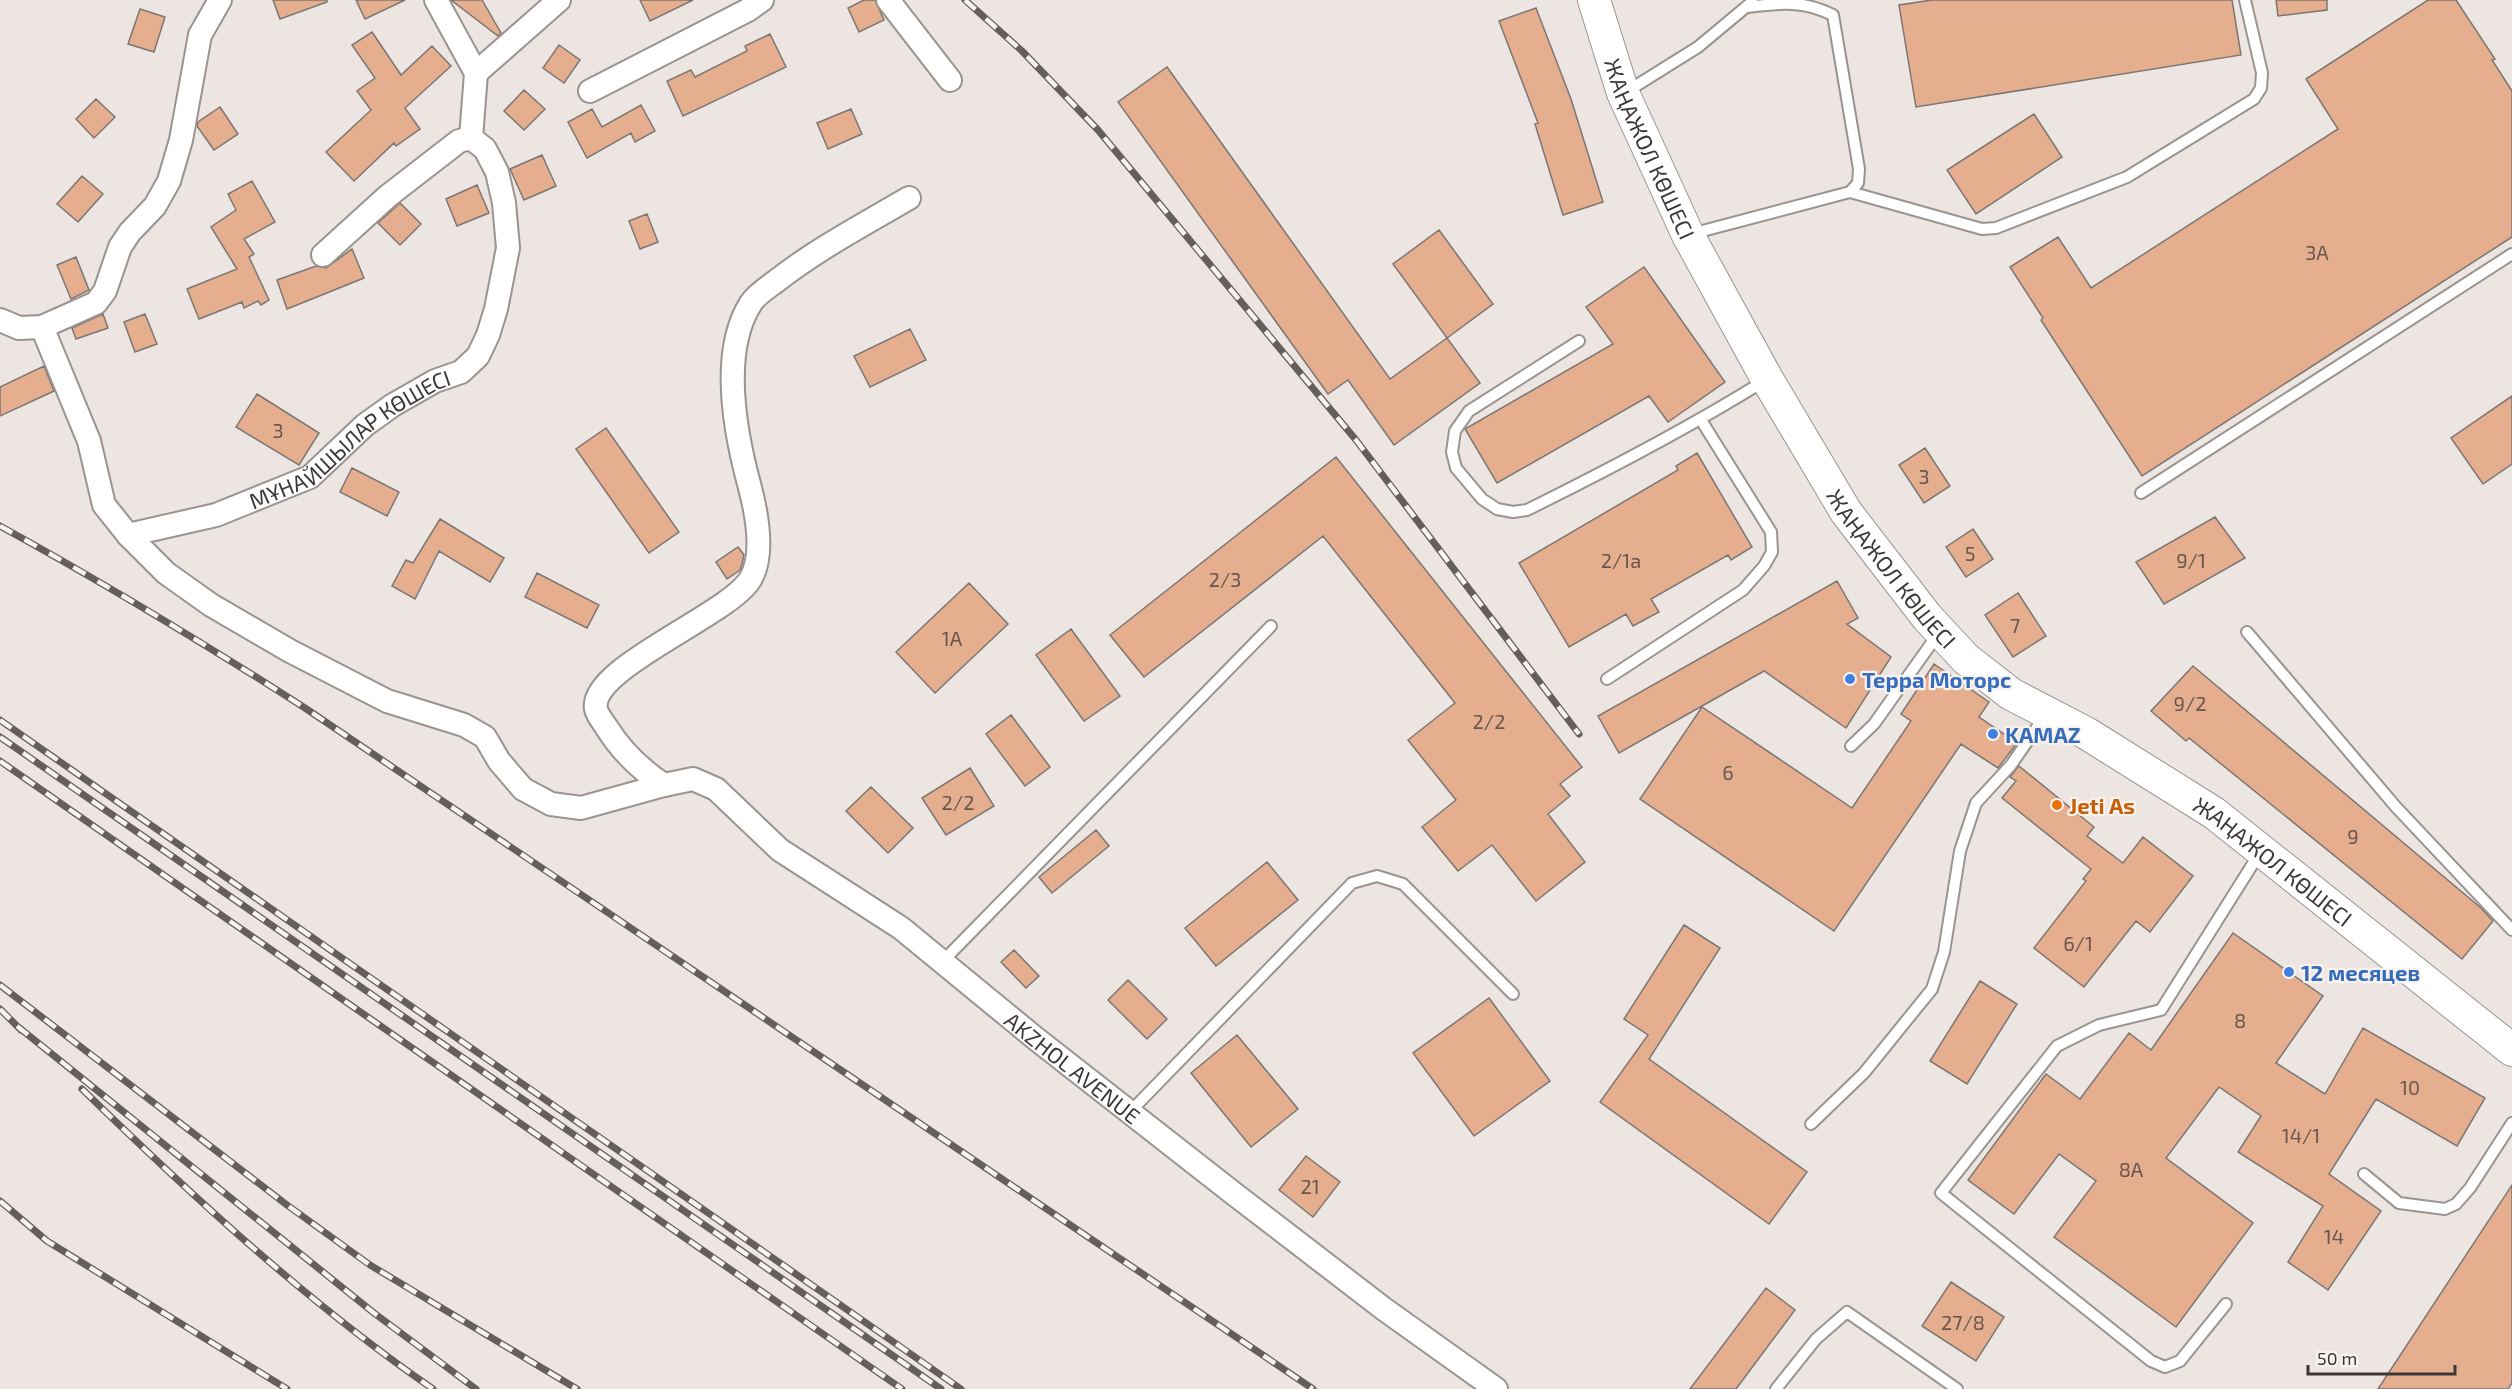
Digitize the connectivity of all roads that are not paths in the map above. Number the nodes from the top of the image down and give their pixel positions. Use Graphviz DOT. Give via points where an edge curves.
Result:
graph roads {
  1 [pos="220,0"];
  2 [pos="436,0"];
  3 [pos="560,0"];
  4 [pos="762,0"];
  5 [pos="888,0"];
  6 [pos="1594,0"];
  7 [pos="2245,0"];
  8 [pos="1751,4"];
  9 [pos="476,73"];
  10 [pos="950,80"];
  11 [pos="590,91"];
  12 [pos="1623,93"];
  13 [pos="471,138"];
  14 [pos="1850,192"];
  15 [pos="909,198"];
  16 [pos="1688,235"];
  17 [pos="2512,254"];
  18 [pos="323,255"];
  19 [pos="0,320"];
  20 [pos="42,327"];
  21 [pos="1579,341"];
  22 [pos="1767,379"];
  23 [pos="1701,420"];
  24 [pos="2141,493"];
  25 [pos="128,535"];
  26 [pos="1271,626"];
  27 [pos="1940,631"];
  28 [pos="2247,632"];
  29 [pos="1607,679"];
  30 [pos="2047,713"];
  31 [pos="1851,747"];
  32 [pos="664,785"];
  33 [pos="2261,851"];
  34 [pos="2512,930"];
  35 [pos="942,962"];
  36 [pos="1513,994"];
  37 [pos="2512,1050"];
  38 [pos="1129,1113"];
  39 [pos="2512,1123"];
  40 [pos="1811,1124"];
  41 [pos="2364,1174"];
  42 [pos="2226,1304"];
  43 [pos="1496,1389"];
  44 [pos="1776,1389"];
  45 [pos="1957,1389"];
  1 -- 20 [label="street" via="200,35 170,181 155,206 120,247 105,291 96,303"];
  2 -- 9 [label="street"];
  3 -- 9 [label="street"];
  4 -- 11 [label="street"];
  5 -- 10 [label="street"];
  6 -- 12 [label="main road, ЖАҢАЖОЛ КӨШЕСІ"];
  7 -- 14 [label="lane" via="2262,73 2261,88 2253,99 2127,177 1996,228 1982,229"];
  8 -- 12 [label="lane" via="1698,47"];
  8 -- 14 [label="lane" via="1804,0 1833,15 1860,169 1858,183"];
  9 -- 13 [label="street"];
  12 -- 16 [label="main road, ЖАҢАЖОЛ КӨШЕСІ"];
  13 -- 18 [label="street" via="459,141 388,196"];
  13 -- 25 [label="street, МҰНАЙШЫЛАР КӨШЕСІ" via="485,149 497,172 508,248 496,309 478,356 461,372 435,381 364,424 310,477 216,515"];
  14 -- 16 [label="lane"];
  15 -- 32 [label="street" via="808,257 752,300 740,322 733,392 758,533 751,578 718,608 643,653 597,696 596,709 618,746 644,772"];
  16 -- 22 [label="main road, ЖАҢАЖОЛ КӨШЕСІ"];
  17 -- 24 [label="lane"];
  19 -- 20 [label="street" via="19,328"];
  20 -- 25 [label="street, AKZHOL AVENUE" via="89,441 104,505"];
  21 -- 23 [label="lane" via="1469,411 1455,430 1452,452 1456,468 1482,499 1497,510 1527,510"];
  22 -- 23 [label="lane"];
  22 -- 27 [label="main road, ЖАҢАЖОЛ КӨШЕСІ" via="1846,512"];
  23 -- 29 [label="lane" via="1770,532 1772,552 1743,590"];
  25 -- 32 [label="street, AKZHOL AVENUE" via="166,573 211,605 290,651 387,701 464,726 485,737 523,789 551,804 581,808"];
  26 -- 35 [label="lane"];
  27 -- 30 [label="main road, ЖАҢАЖОЛ КӨШЕСІ" via="2011,694"];
  27 -- 31 [label="lane" via="1874,723"];
  28 -- 34 [label="lane" via="2397,807"];
  30 -- 33 [label="main road, ЖАҢАЖОЛ КӨШЕСІ" via="2214,813"];
  30 -- 40 [label="lane" via="2012,765 1976,803 1960,851 1944,952 1932,989 1864,1073"];
  32 -- 35 [label="street, AKZHOL AVENUE" via="693,779 716,789 780,850 901,928"];
  33 -- 37 [label="main road, ЖАҢАЖОЛ КӨШЕСІ"];
  33 -- 42 [label="lane" via="2161,1010 2099,1024 2057,1046 1941,1193 2151,1360 2165,1366 2180,1361"];
  35 -- 38 [label="street, AKZHOL AVENUE"];
  36 -- 38 [label="lane" via="1403,884 1377,876 1352,884"];
  38 -- 43 [label="street, AKZHOL AVENUE" via="1384,1309"];
  39 -- 41 [label="lane" via="2470,1188 2456,1204 2445,1209 2399,1203"];
  44 -- 45 [label="lane" via="1816,1339 1847,1312"];
}
